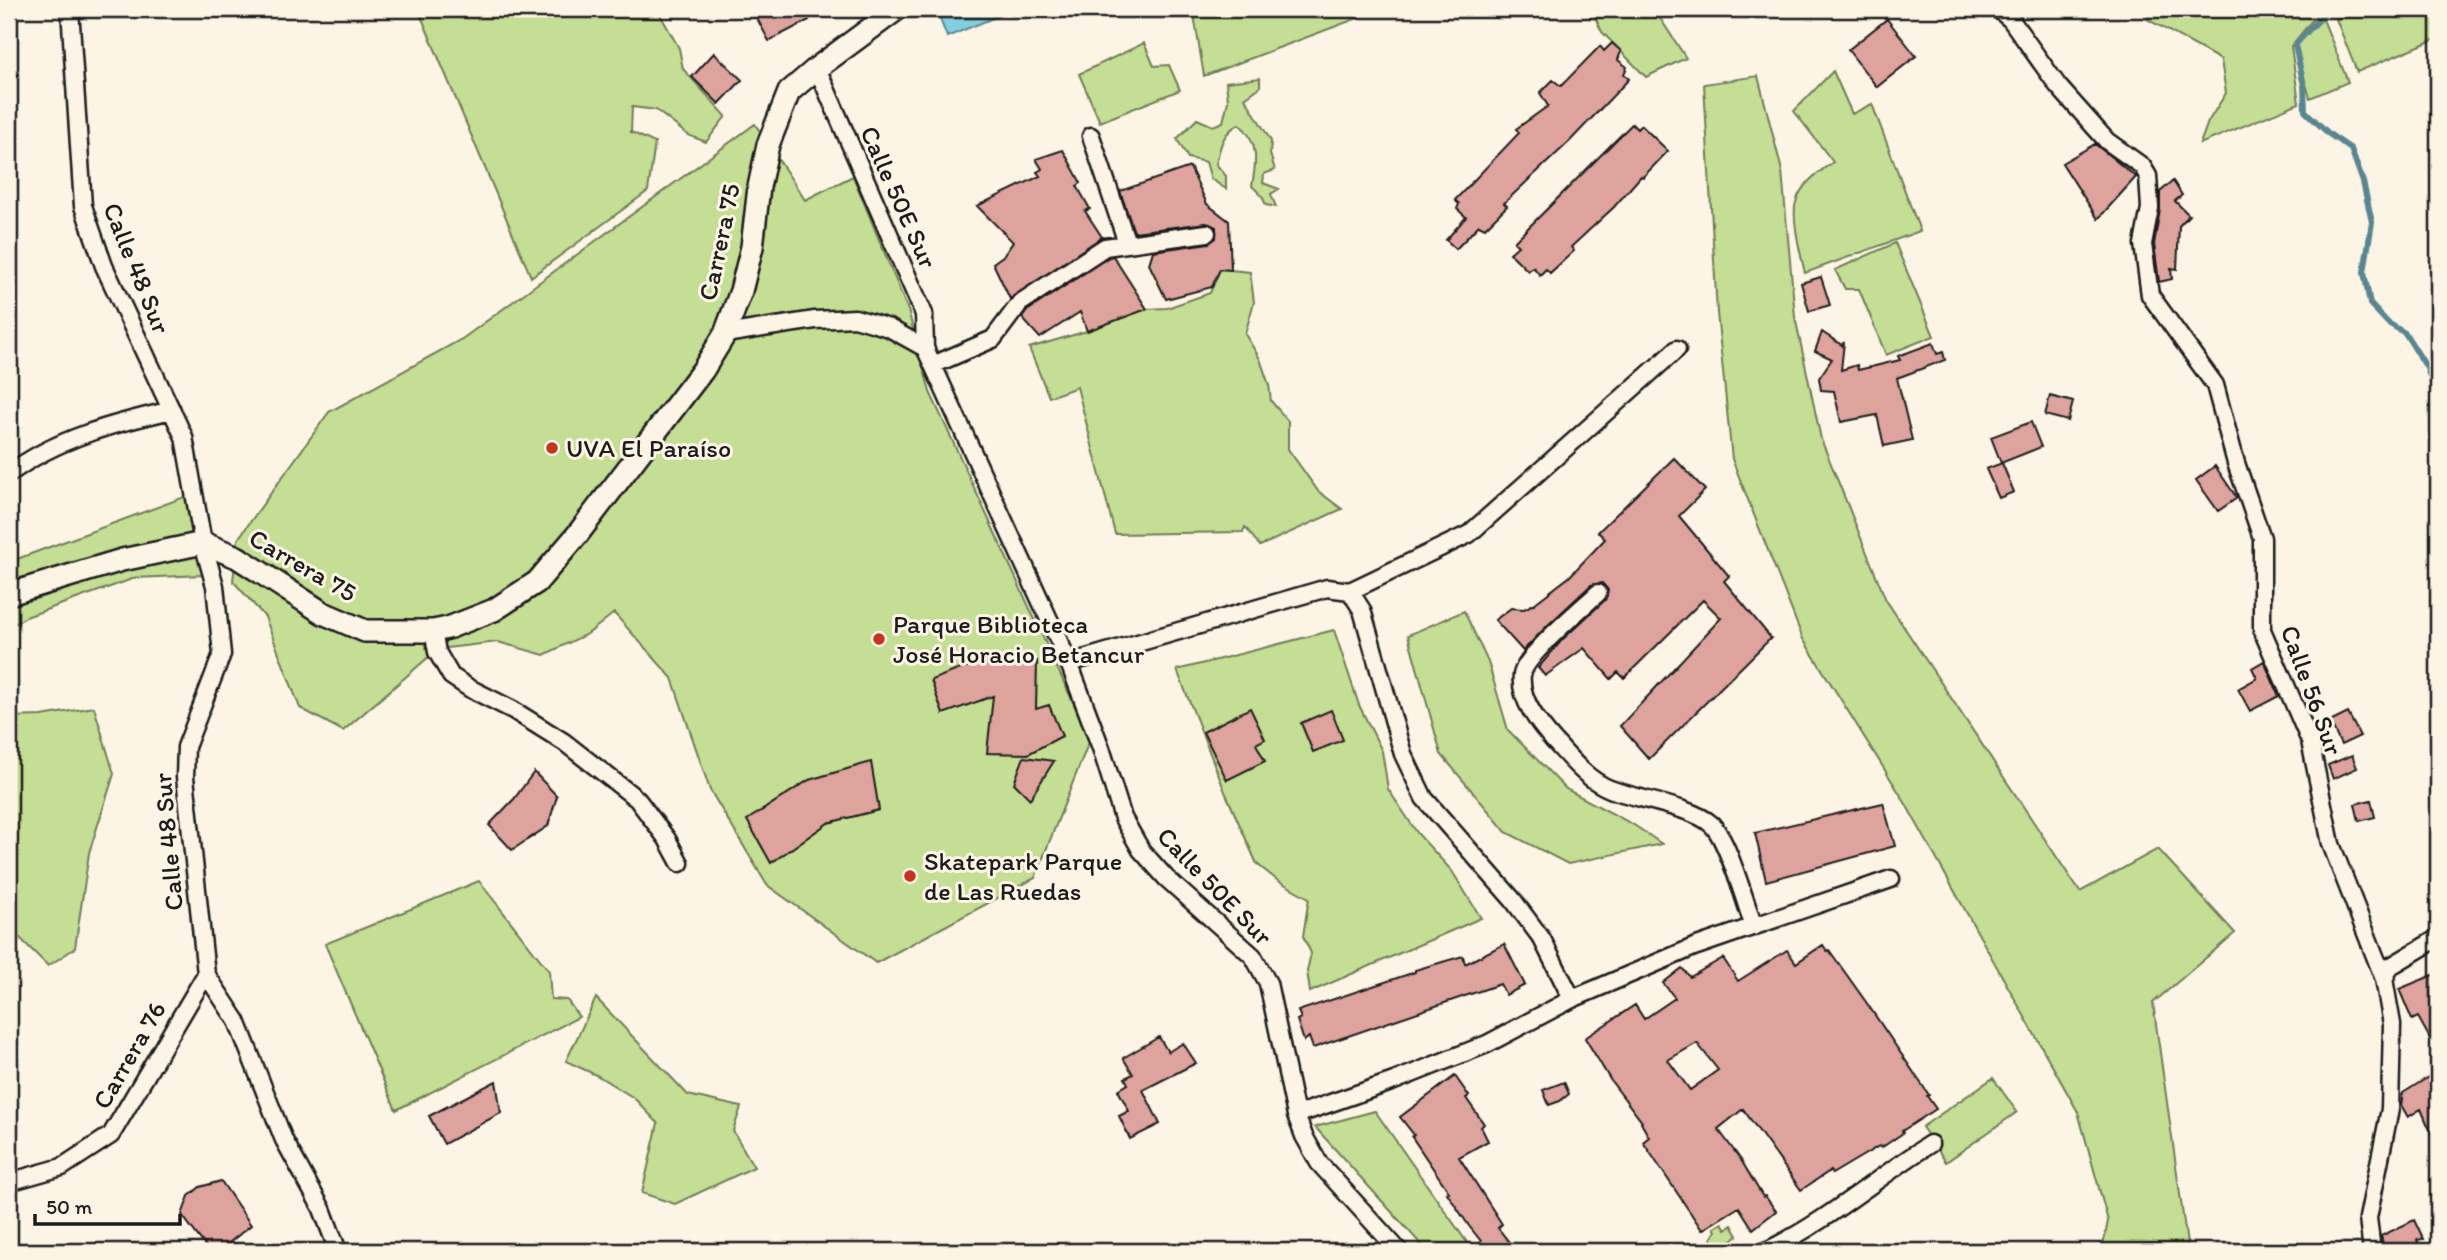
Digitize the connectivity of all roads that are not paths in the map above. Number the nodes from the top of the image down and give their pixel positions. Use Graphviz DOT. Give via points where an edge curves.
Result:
graph roads {
  1 [pos="70,9"];
  2 [pos="897,9"];
  3 [pos="1998,9"];
  4 [pos="817,68"];
  5 [pos="1091,136"];
  6 [pos="1207,233"];
  7 [pos="1127,243"];
  8 [pos="725,334"];
  9 [pos="925,348"];
  10 [pos="1677,349"];
  11 [pos="933,365"];
  12 [pos="172,410"];
  13 [pos="9,474"];
  14 [pos="203,543"];
  15 [pos="1350,591"];
  16 [pos="1598,593"];
  17 [pos="9,594"];
  18 [pos="432,631"];
  19 [pos="1069,663"];
  20 [pos="680,863"];
  21 [pos="1891,878"];
  22 [pos="1754,927"];
  23 [pos="2438,938"];
  24 [pos="206,974"];
  25 [pos="2384,979"];
  26 [pos="1572,999"];
  27 [pos="1296,1115"];
  28 [pos="1930,1144"];
  29 [pos="9,1182"];
  30 [pos="338,1251"];
  31 [pos="1399,1251"];
  32 [pos="1766,1251"];
  33 [pos="2372,1251"];
  1 -- 12 [label="street, Calle 48 Sur" via="83,206 104,266"];
  2 -- 4 [label="street, Carrera 75"];
  3 -- 25 [label="street, Calle 56 Sur" via="2107,141 2142,166 2148,176 2150,208 2143,244 2150,295 2216,385 2262,538 2262,629 2310,741 2331,844"];
  4 -- 8 [label="street, Carrera 75" via="789,92 768,145 752,247"];
  4 -- 9 [label="street, Calle 50E Sur" via="924,314"];
  5 -- 7 [label="street"];
  6 -- 7 [label="street"];
  7 -- 11 [label="street" via="1105,247 1020,303 993,339"];
  8 -- 9 [label="street" via="855,318 889,328"];
  8 -- 18 [label="street, Carrera 75" via="642,453 537,582 494,610"];
  9 -- 11 [label="street, Calle 50E Sur"];
  10 -- 15 [label="street" via="1469,534"];
  11 -- 19 [label="street, Calle 50E Sur"];
  12 -- 13 [label="street" via="108,425 39,455"];
  12 -- 14 [label="street, Calle 48 Sur" via="184,436"];
  14 -- 17 [label="street" via="122,560"];
  14 -- 18 [label="street, Carrera 75" via="237,557 323,613 365,631"];
  14 -- 24 [label="street, Calle 48 Sur" via="215,586 222,654 186,747 185,777"];
  15 -- 19 [label="street" via="1327,588"];
  15 -- 26 [label="street" via="1362,610 1403,754 1424,799 1542,939"];
  16 -- 22 [label="street" via="1533,655 1522,674 1524,695 1539,724 1580,769 1607,788 1694,814 1712,824"];
  18 -- 20 [label="street" via="434,645 451,676 564,742 638,799"];
  19 -- 27 [label="street, Calle 50E Sur" via="1123,818 1141,850 1253,956 1268,983"];
  21 -- 22 [label="street"];
  22 -- 26 [label="street"];
  23 -- 25 [label="street" via="2391,965"];
  24 -- 29 [label="street, Carrera 76" via="111,1135 62,1167"];
  24 -- 30 [label="street, Calle 48 Sur" via="237,1021 284,1140 322,1209"];
  25 -- 33 [label="street, Calle 56 Sur" via="2392,1024 2390,1109 2368,1218"];
  26 -- 27 [label="street" via="1487,1044"];
  27 -- 31 [label="street, Calle 50E Sur" via="1319,1163"];
  28 -- 32 [label="street"];
}
